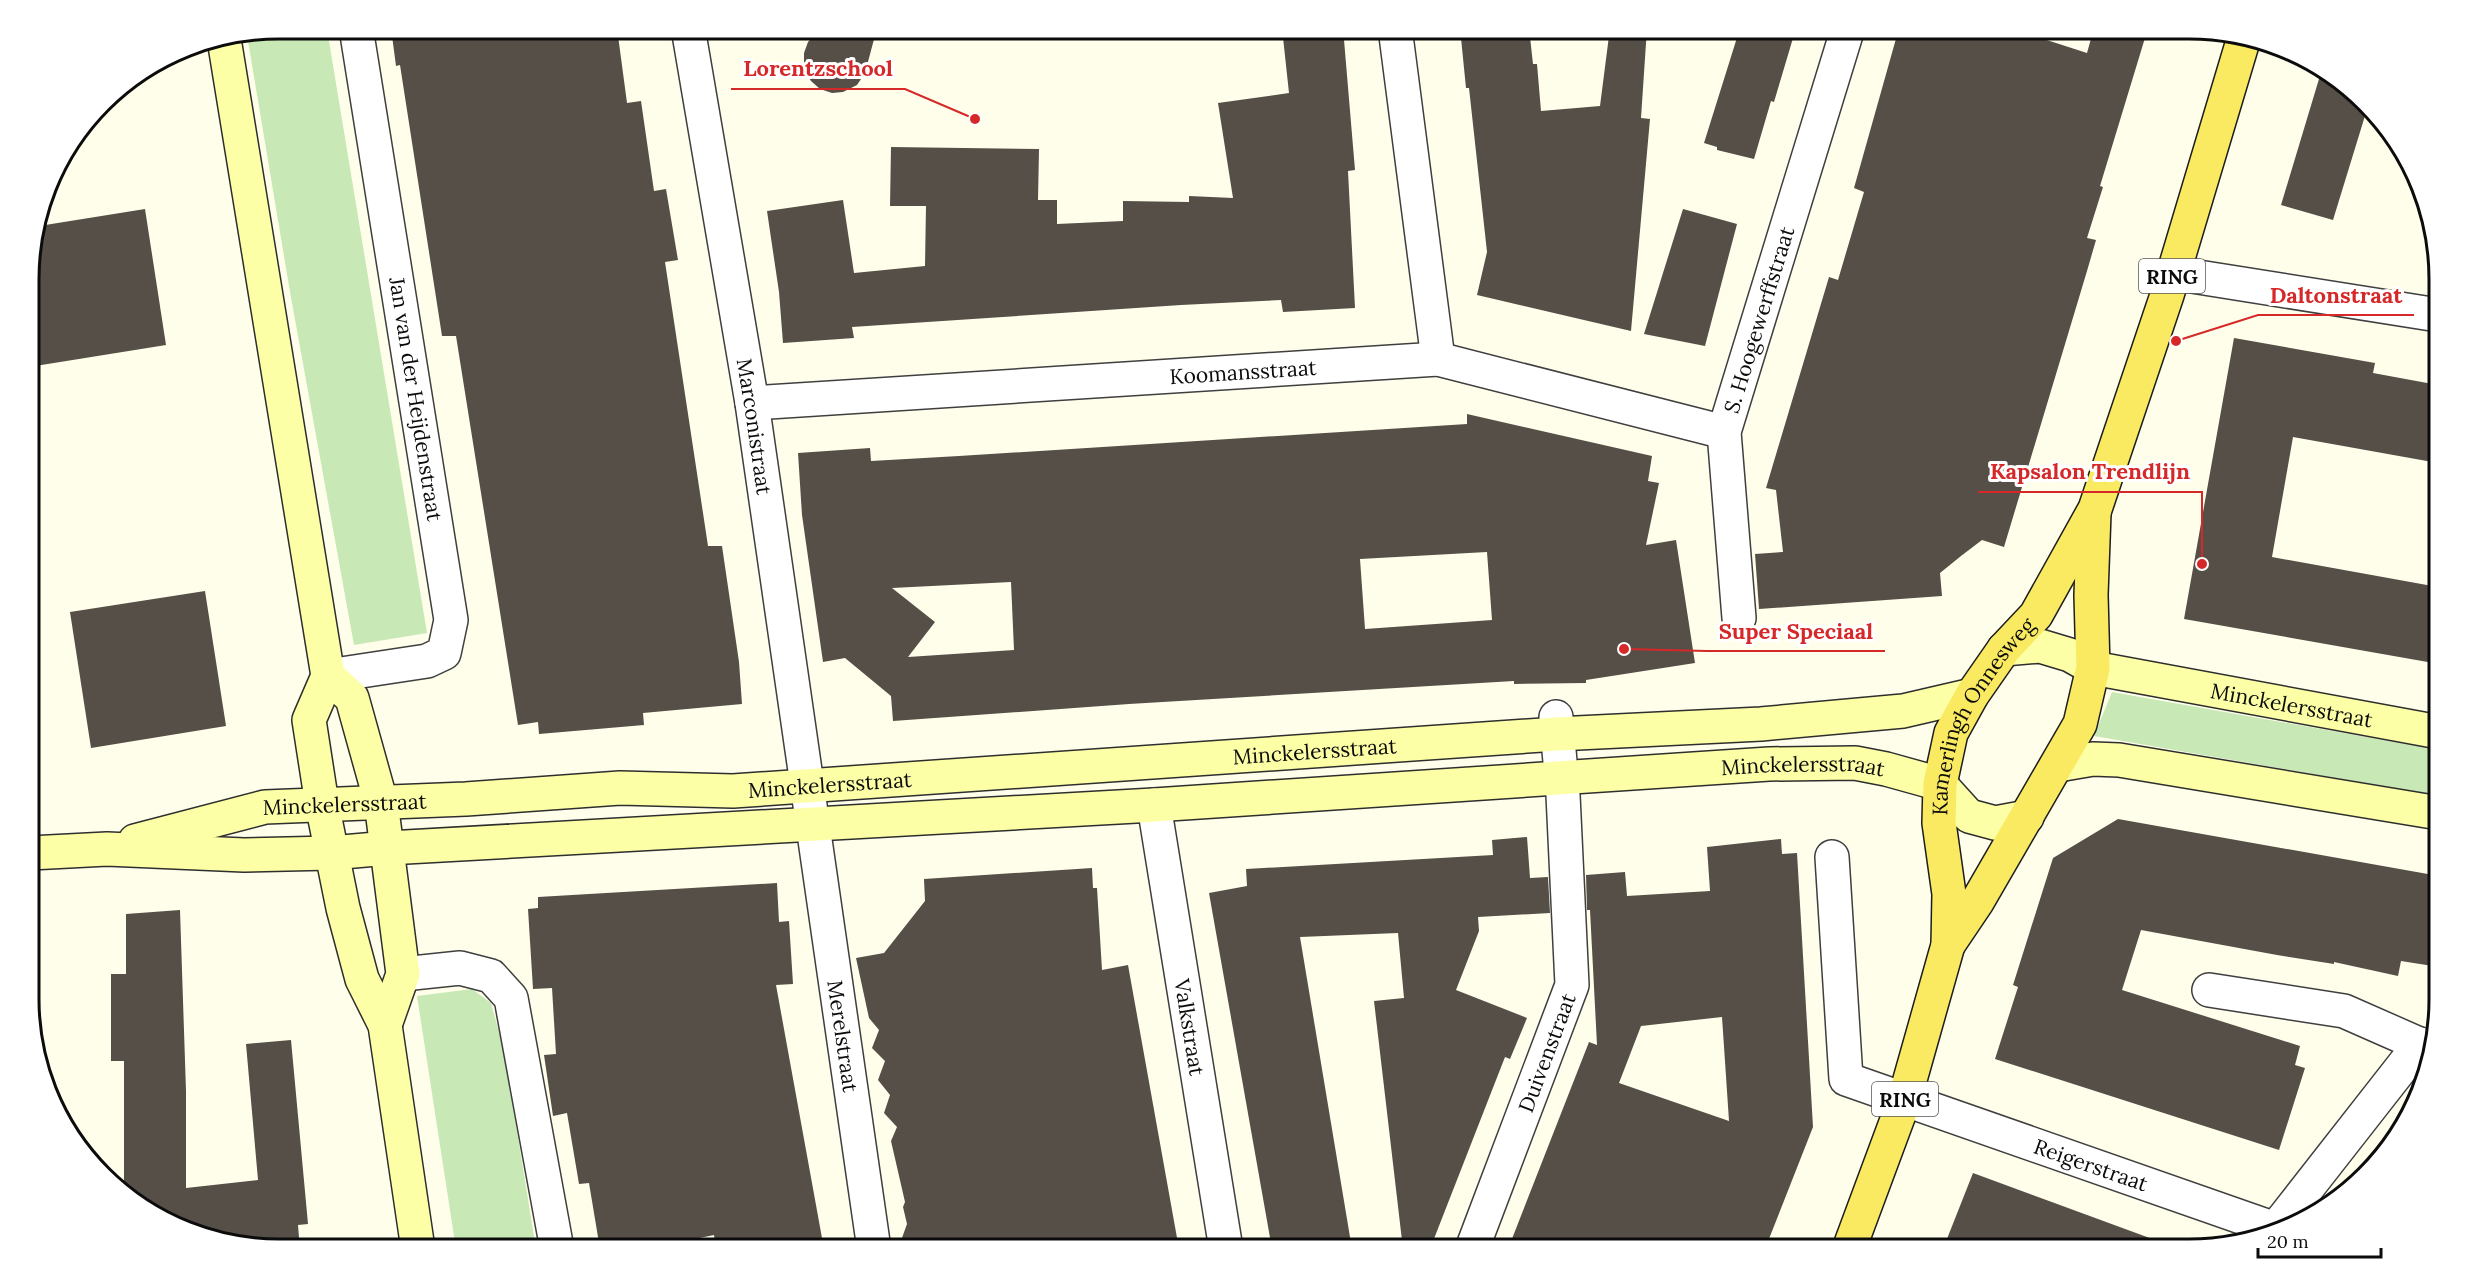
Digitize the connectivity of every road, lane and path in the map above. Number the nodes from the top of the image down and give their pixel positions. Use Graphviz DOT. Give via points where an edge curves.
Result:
graph roads {
  1 [pos="358,39"];
  2 [pos="690,39"];
  3 [pos="1396,39"];
  4 [pos="1845,39"];
  5 [pos="225,45"];
  6 [pos="2242,45"];
  7 [pos="2173,273"];
  8 [pos="2429,314"];
  9 [pos="1438,359"];
  10 [pos="752,403"];
  11 [pos="1724,432"];
  12 [pos="2095,508"];
  13 [pos="1738,618"];
  14 [pos="2004,649"];
  15 [pos="2093,668"];
  16 [pos="328,676"];
  17 [pos="1972,695"];
  18 [pos="1557,726"];
  19 [pos="2429,730"];
  20 [pos="2058,765"];
  21 [pos="1561,777"];
  22 [pos="1940,784"];
  23 [pos="807,785"];
  24 [pos="381,802"];
  25 [pos="322,804"];
  26 [pos="1154,805"];
  27 [pos="2429,811"];
  28 [pos="2027,817"];
  29 [pos="812,824"];
  30 [pos="388,848"];
  31 [pos="107,849"];
  32 [pos="39,853"];
  33 [pos="331,853"];
  34 [pos="1832,857"];
  35 [pos="1948,945"];
  36 [pos="403,974"];
  37 [pos="2209,990"];
  38 [pos="385,1025"];
  39 [pos="2424,1046"];
  40 [pos="1905,1101"];
  41 [pos="2288,1218"];
  42 [pos="2264,1227"];
  43 [pos="416,1239"];
  44 [pos="555,1239"];
  45 [pos="873,1239"];
  46 [pos="1224,1239"];
  47 [pos="1476,1239"];
  48 [pos="1853,1239"];
  1 -- 16 [label="street, Jan van der Heijdenstraat" via="451,620 444,654 427,661"];
  2 -- 10 [label="street, Marconistraat"];
  3 -- 9 [label="street"];
  4 -- 11 [label="street, S. Hoogewerffstraat"];
  5 -- 16 [label="main road"];
  6 -- 7 [label="main road, Kamerlingh Onnesweg / RING"];
  7 -- 8 [label="street"];
  7 -- 12 [label="main road, Kamerlingh Onnesweg / RING"];
  9 -- 10 [label="street, Koomansstraat"];
  9 -- 11 [label="street, Koomansstraat"];
  10 -- 23 [label="street, Marconistraat"];
  11 -- 13 [label="street, S. Hoogewerffstraat"];
  12 -- 14 [label="main road, Kamerlingh Onnesweg / RING" via="2036,615"];
  12 -- 15 [label="main road, Kamerlingh Onnesweg / RING"];
  14 -- 15 [label="main road, Minckelersstraat" via="2040,646 2070,655"];
  14 -- 17 [label="main road, Kamerlingh Onnesweg / RING"];
  15 -- 19 [label="main road, Minckelersstraat"];
  15 -- 20 [label="main road, Kamerlingh Onnesweg / RING" via="2080,724"];
  16 -- 24 [label="main road" via="352,698"];
  16 -- 25 [label="main road" via="309,720"];
  17 -- 18 [label="main road, Minckelersstraat" via="1903,711 1761,724"];
  17 -- 22 [label="main road, Kamerlingh Onnesweg / RING" via="1951,733"];
  18 -- 21 [label="street"];
  18 -- 23 [label="main road, Minckelersstraat" via="1151,764"];
  20 -- 27 [label="main road" via="2092,759 2119,760"];
  20 -- 28 [label="main road, Kamerlingh Onnesweg / RING"];
  21 -- 22 [label="main road, Minckelersstraat" via="1769,764 1855,764"];
  21 -- 26 [label="main road, Minckelersstraat"];
  21 -- 47 [label="street, Duivenstraat" via="1572,985"];
  22 -- 28 [label="main road" via="1969,816 1995,823"];
  22 -- 35 [label="main road, Kamerlingh Onnesweg / RING"];
  23 -- 24 [label="main road, Minckelersstraat" via="733,791 620,788"];
  23 -- 29 [label="street, Marconistraat"];
  24 -- 25 [label="main road, Minckelersstraat"];
  24 -- 30 [label="main road"];
  25 -- 31 [label="main road, Minckelersstraat" via="265,807"];
  25 -- 33 [label="main road"];
  26 -- 29 [label="main road, Minckelersstraat"];
  26 -- 46 [label="street, Valkstraat"];
  28 -- 35 [label="main road, Kamerlingh Onnesweg / RING"];
  29 -- 30 [label="main road, Minckelersstraat"];
  29 -- 45 [label="street, Merelstraat"];
  30 -- 33 [label="main road, Minckelersstraat"];
  30 -- 36 [label="main road"];
  31 -- 32 [label="main road, Minckelersstraat"];
  31 -- 33 [label="main road, Minckelersstraat" via="244,855"];
  33 -- 38 [label="main road" via="362,979"];
  34 -- 40 [label="street" via="1846,1080"];
  35 -- 40 [label="main road, Kamerlingh Onnesweg / RING"];
  36 -- 38 [label="main road"];
  36 -- 44 [label="street" via="460,968 491,976 511,998"];
  37 -- 39 [label="street, Reigerstraat" via="2344,1011"];
  38 -- 43 [label="main road"];
  39 -- 41 [label="street, Reigerstraat"];
  40 -- 42 [label="street, Reigerstraat"];
  40 -- 48 [label="main road, Kamerlingh Onnesweg / RING"];
}
